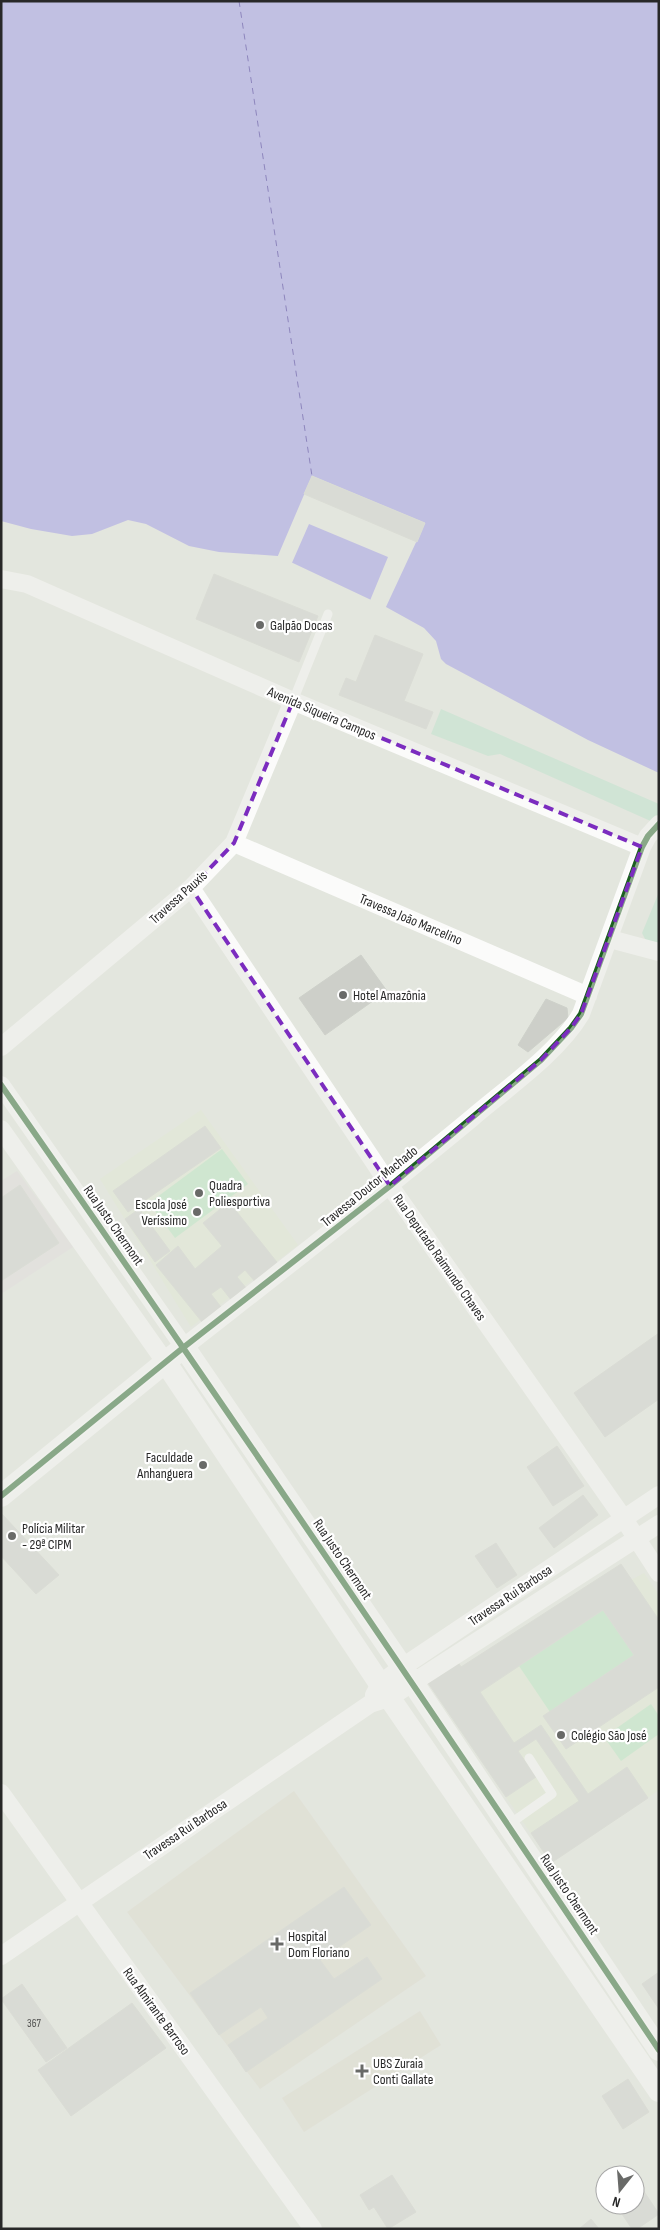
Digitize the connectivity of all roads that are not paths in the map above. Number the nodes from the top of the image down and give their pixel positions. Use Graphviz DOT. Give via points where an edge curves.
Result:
graph roads {
  1 [pos="1,580"];
  2 [pos="328,614"];
  3 [pos="294,701"];
  4 [pos="659,824"];
  5 [pos="234,843"];
  6 [pos="642,846"];
  7 [pos="191,888"];
  8 [pos="610,939"];
  9 [pos="659,952"];
  10 [pos="588,996"];
  11 [pos="1,1047"];
  12 [pos="1,1085"];
  13 [pos="1,1129"];
  14 [pos="390,1186"];
  15 [pos="184,1347"];
  16 [pos="166,1364"];
  17 [pos="659,1495"];
  18 [pos="1,1496"];
  19 [pos="624,1519"];
  20 [pos="659,1524"];
  21 [pos="636,1539"];
  22 [pos="659,1573"];
  23 [pos="407,1675"];
  24 [pos="380,1696"];
  25 [pos="529,1758"];
  26 [pos="1,1794"];
  27 [pos="508,1825"];
  28 [pos="79,1902"];
  29 [pos="1,1956"];
  30 [pos="659,2050"];
  31 [pos="659,2091"];
  32 [pos="313,2229"];
  1 -- 3 [label="street, Avenida Siqueira Campos" via="27,584"];
  2 -- 3 [label="lane"];
  3 -- 5 [label="street, Travessa Pauxis"];
  3 -- 6 [label="street, Avenida Siqueira Campos"];
  4 -- 6 [label="street, Travessa Doutor Machado"];
  5 -- 7 [label="street, Travessa Pauxis"];
  5 -- 10 [label="street, Travessa João Marcelino"];
  6 -- 8 [label="street, Travessa Doutor Machado"];
  7 -- 11 [label="street, Travessa Pauxis"];
  7 -- 14 [label="street, Rua Deputado Raimundo Chaves"];
  8 -- 9 [label="street"];
  8 -- 10 [label="street, Travessa Doutor Machado"];
  10 -- 14 [label="street, Travessa Doutor Machado" via="577,1021 541,1060"];
  12 -- 15 [label="street, Rua Justo Chermont"];
  13 -- 16 [label="street"];
  14 -- 15 [label="street, Travessa Doutor Machado"];
  14 -- 19 [label="street, Rua Deputado Raimundo Chaves"];
  15 -- 16 [label="street, Travessa Doutor Machado"];
  15 -- 23 [label="street, Rua Justo Chermont"];
  16 -- 18 [label="street, Travessa Doutor Machado"];
  16 -- 24 [label="street"];
  17 -- 19 [label="street, Travessa Rui Barbosa"];
  19 -- 21 [label="street, Rua Deputado Raimundo Chaves"];
  19 -- 23 [label="street, Travessa Rui Barbosa"];
  20 -- 21 [label="street, Travessa Rui Barbosa"];
  21 -- 22 [label="street, Rua Deputado Raimundo Chaves"];
  21 -- 23 [label="street, Travessa Rui Barbosa"];
  23 -- 24 [label="street, Travessa Rui Barbosa"];
  23 -- 27 [label="street, Rua Justo Chermont"];
  24 -- 28 [label="street, Travessa Rui Barbosa"];
  24 -- 31 [label="street"];
  25 -- 27 [label="lane" via="552,1796"];
  26 -- 28 [label="street, Rua Almirante Barroso"];
  27 -- 30 [label="street, Rua Justo Chermont"];
  28 -- 29 [label="street, Travessa Rui Barbosa"];
  28 -- 32 [label="street, Rua Almirante Barroso"];
}
